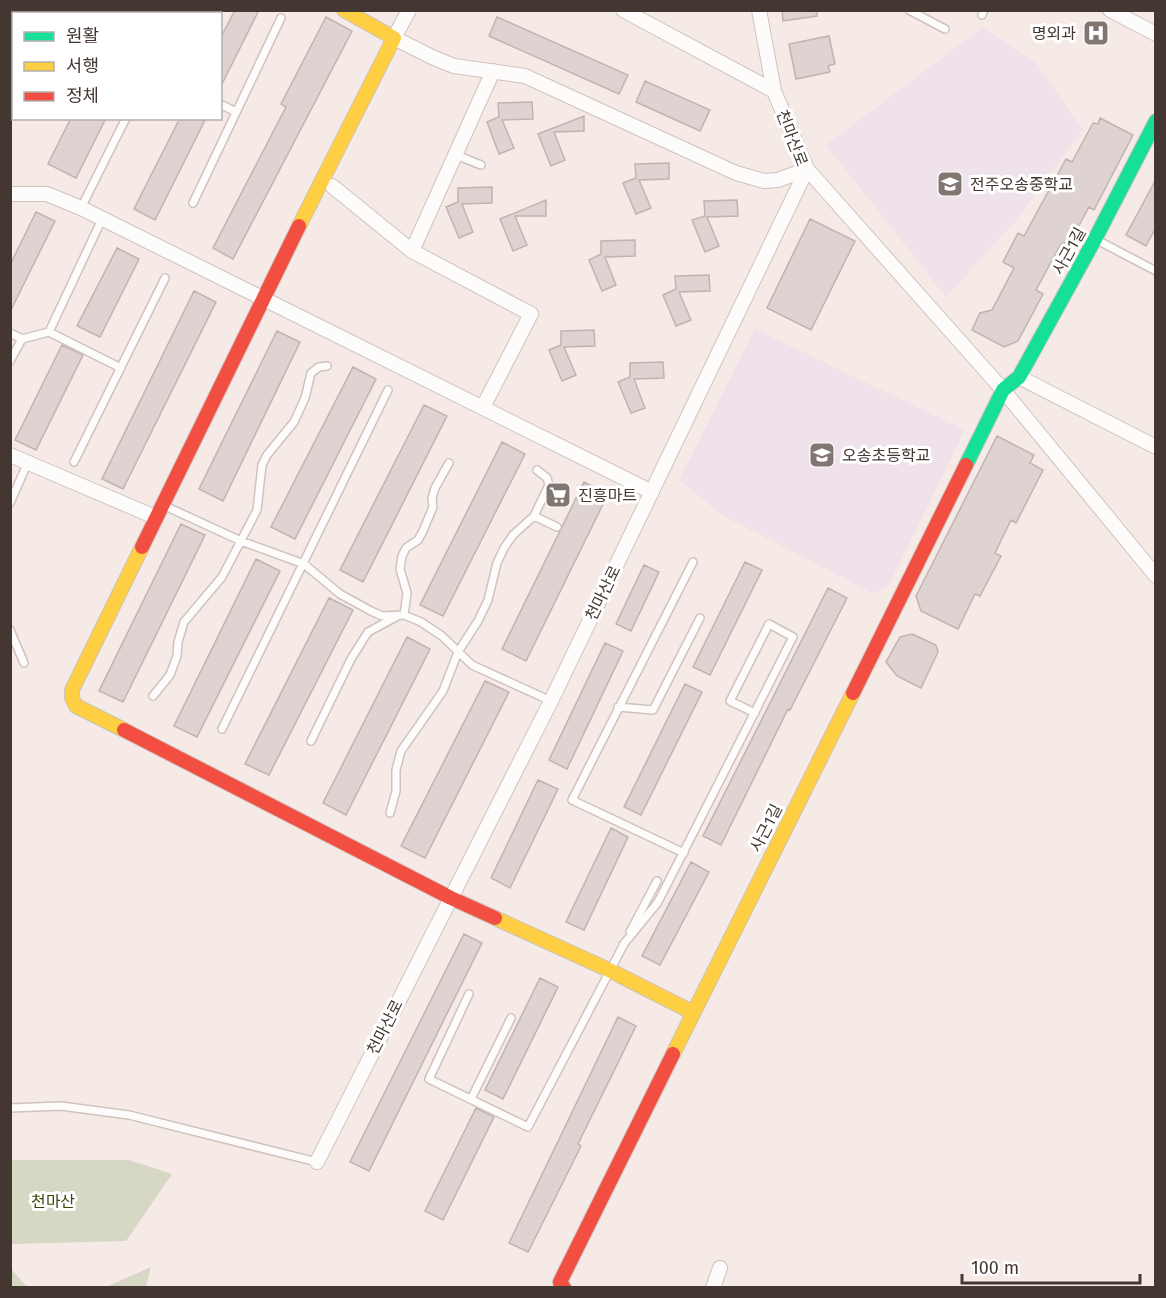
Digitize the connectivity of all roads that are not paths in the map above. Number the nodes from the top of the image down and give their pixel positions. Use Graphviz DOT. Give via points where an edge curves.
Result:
graph roads {
  1 [pos="344,10"];
  2 [pos="409,10"];
  3 [pos="622,10"];
  4 [pos="759,10"];
  5 [pos="909,10"];
  6 [pos="1110,10"];
  7 [pos="281,18"];
  8 [pos="945,29"];
  9 [pos="1155,34"];
  10 [pos="394,38"];
  11 [pos="493,71"];
  12 [pos="774,91"];
  13 [pos="222,105"];
  14 [pos="236,111"];
  15 [pos="125,120"];
  16 [pos="1155,121"];
  17 [pos="456,155"];
  18 [pos="481,165"];
  19 [pos="807,169"];
  20 [pos="332,186"];
  21 [pos="10,194"];
  22 [pos="193,203"];
  23 [pos="81,208"];
  24 [pos="102,219"];
  25 [pos="1095,239"];
  26 [pos="411,251"];
  27 [pos="1155,269"];
  28 [pos="165,278"];
  29 [pos="263,298"];
  30 [pos="49,332"];
  31 [pos="10,333"];
  32 [pos="22,339"];
  33 [pos="10,361"];
  34 [pos="327,366"];
  35 [pos="121,368"];
  36 [pos="1019,377"];
  37 [pos="388,390"];
  38 [pos="1003,390"];
  39 [pos="483,407"];
  40 [pos="1155,447"];
  41 [pos="10,455"];
  42 [pos="28,462"];
  43 [pos="74,462"];
  44 [pos="449,463"];
  45 [pos="537,470"];
  46 [pos="652,492"];
  47 [pos="10,503"];
  48 [pos="158,511"];
  49 [pos="534,516"];
  50 [pos="557,527"];
  51 [pos="241,541"];
  52 [pos="693,562"];
  53 [pos="304,564"];
  54 [pos="1155,576"];
  55 [pos="400,616"];
  56 [pos="700,618"];
  57 [pos="10,630"];
  58 [pos="458,652"];
  59 [pos="24,663"];
  60 [pos="153,696"];
  61 [pos="551,701"];
  62 [pos="618,707"];
  63 [pos="755,713"];
  64 [pos="222,729"];
  65 [pos="311,741"];
  66 [pos="390,813"];
  67 [pos="684,853"];
  68 [pos="657,881"];
  69 [pos="451,898"];
  70 [pos="623,945"];
  71 [pos="609,970"];
  72 [pos="469,994"];
  73 [pos="692,1012"];
  74 [pos="511,1017"];
  75 [pos="471,1099"];
  76 [pos="10,1108"];
  77 [pos="317,1162"];
  78 [pos="720,1268"];
  79 [pos="560,1286"];
  80 [pos="713,1287"];
  1 -- 10 [label="street"];
  2 -- 10 [label="street"];
  3 -- 12 [label="street"];
  4 -- 12 [label="street, 천마산로"];
  5 -- 8 [label="lane"];
  6 -- 9 [label="street"];
  7 -- 14 [label="lane"];
  10 -- 11 [label="street" via="454,66"];
  10 -- 29 [label="street"];
  11 -- 17 [label="street"];
  11 -- 19 [label="street" via="525,76 735,172 764,181"];
  12 -- 19 [label="street, 천마산로"];
  13 -- 14 [label="lane"];
  14 -- 22 [label="lane"];
  15 -- 23 [label="lane"];
  16 -- 25 [label="street, 사근1길"];
  17 -- 18 [label="lane"];
  17 -- 26 [label="street"];
  19 -- 38 [label="street"];
  19 -- 46 [label="street, 천마산로"];
  20 -- 26 [label="street"];
  21 -- 23 [label="street" via="47,194"];
  23 -- 24 [label="street"];
  24 -- 29 [label="street"];
  24 -- 30 [label="lane"];
  25 -- 27 [label="lane"];
  25 -- 36 [label="street, 사근1길"];
  26 -- 39 [label="street" via="531,314"];
  28 -- 35 [label="lane"];
  29 -- 39 [label="street"];
  29 -- 48 [label="street"];
  30 -- 32 [label="lane"];
  30 -- 35 [label="lane"];
  31 -- 32 [label="lane"];
  32 -- 33 [label="lane"];
  34 -- 51 [label="lane" via="311,374 294,422 262,465 257,510"];
  35 -- 43 [label="lane"];
  36 -- 38 [label="street, 사근1길"];
  36 -- 40 [label="street"];
  37 -- 53 [label="lane"];
  38 -- 54 [label="street"];
  38 -- 73 [label="street, 사근1길"];
  39 -- 46 [label="street"];
  41 -- 42 [label="street"];
  42 -- 47 [label="lane"];
  42 -- 48 [label="street"];
  44 -- 55 [label="lane" via="435,488 433,507 423,531 402,556 400,569 407,593"];
  45 -- 49 [label="lane" via="549,485"];
  46 -- 61 [label="street, 천마산로"];
  48 -- 51 [label="lane"];
  48 -- 69 [label="street" via="72,690 76,706"];
  49 -- 50 [label="lane"];
  49 -- 58 [label="lane" via="504,548 484,609"];
  51 -- 53 [label="lane"];
  51 -- 60 [label="lane" via="222,576 184,622 170,675"];
  52 -- 62 [label="lane"];
  53 -- 55 [label="lane" via="354,603 382,616"];
  53 -- 64 [label="lane"];
  55 -- 58 [label="lane" via="421,622"];
  55 -- 65 [label="lane" via="368,632"];
  56 -- 62 [label="lane" via="653,710"];
  57 -- 59 [label="lane"];
  58 -- 61 [label="lane" via="472,664"];
  58 -- 66 [label="lane" via="439,698 401,751"];
  61 -- 69 [label="street, 천마산로"];
  62 -- 67 [label="lane" via="572,800"];
  63 -- 63 [label="lane" via="793,636 769,624 730,701"];
  63 -- 67 [label="lane"];
  67 -- 70 [label="lane" via="658,902"];
  68 -- 70 [label="lane"];
  69 -- 71 [label="street"];
  69 -- 77 [label="street, 천마산로"];
  70 -- 71 [label="lane"];
  71 -- 73 [label="street"];
  71 -- 75 [label="lane" via="528,1127"];
  72 -- 75 [label="lane" via="429,1079"];
  73 -- 79 [label="street, 사근1길"];
  74 -- 75 [label="lane"];
  76 -- 77 [label="lane" via="61,1106 129,1115"];
  78 -- 80 [label="street"];
}
